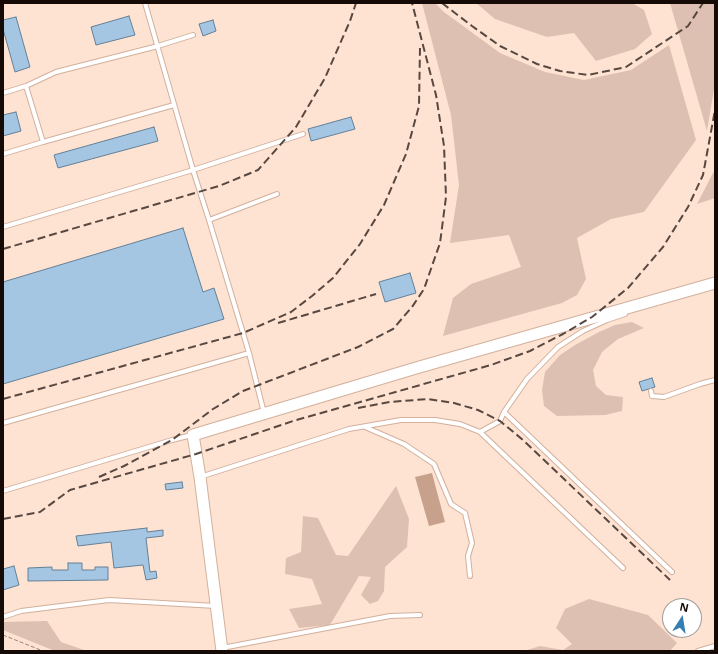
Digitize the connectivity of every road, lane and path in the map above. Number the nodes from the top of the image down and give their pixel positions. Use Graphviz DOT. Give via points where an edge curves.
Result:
graph roads {
  1 [pos="145,3"];
  2 [pos="193,35"];
  3 [pos="158,46"];
  4 [pos="26,86"];
  5 [pos="3,93"];
  6 [pos="174,105"];
  7 [pos="303,134"];
  8 [pos="43,142"];
  9 [pos="3,154"];
  10 [pos="193,170"];
  11 [pos="277,194"];
  12 [pos="209,220"];
  13 [pos="3,227"];
  14 [pos="715,283"];
  15 [pos="663,298"];
  16 [pos="249,353"];
  17 [pos="715,380"];
  18 [pos="651,391"];
  19 [pos="504,412"];
  20 [pos="265,414"];
  21 [pos="3,422"];
  22 [pos="365,427"];
  23 [pos="480,432"];
  24 [pos="193,435"];
  25 [pos="200,477"];
  26 [pos="3,491"];
  27 [pos="623,568"];
  28 [pos="672,572"];
  29 [pos="470,576"];
  30 [pos="216,606"];
  31 [pos="420,615"];
  32 [pos="3,616"];
  33 [pos="3,635"];
  34 [pos="715,646"];
  35 [pos="222,650"];
  36 [pos="43,651"];
  37 [pos="698,651"];
  1 -- 3 [label="lane"];
  2 -- 3 [label="lane"];
  3 -- 4 [label="lane" via="56,72"];
  3 -- 6 [label="lane"];
  4 -- 5 [label="lane"];
  4 -- 8 [label="lane"];
  6 -- 8 [label="lane"];
  6 -- 10 [label="lane"];
  7 -- 10 [label="lane"];
  8 -- 9 [label="lane"];
  10 -- 12 [label="lane"];
  10 -- 13 [label="lane"];
  11 -- 12 [label="lane"];
  12 -- 16 [label="lane"];
  14 -- 15 [label="street"];
  15 -- 19 [label="lane" via="583,331 558,347 527,378"];
  15 -- 20 [label="street"];
  16 -- 20 [label="lane"];
  16 -- 21 [label="lane"];
  17 -- 18 [label="lane" via="664,397 652,396"];
  19 -- 23 [label="lane" via="500,421"];
  19 -- 28 [label="lane"];
  20 -- 24 [label="street"];
  22 -- 23 [label="lane" via="401,420 435,420 460,424"];
  22 -- 25 [label="lane" via="349,429"];
  22 -- 29 [label="lane" via="404,444 434,464 451,504 466,513 472,543 468,556"];
  23 -- 27 [label="lane"];
  24 -- 25 [label="street"];
  24 -- 26 [label="lane"];
  25 -- 30 [label="street"];
  30 -- 32 [label="lane" via="109,600"];
  30 -- 35 [label="street"];
  31 -- 35 [label="lane" via="390,616"];
  33 -- 36 [label="path"];
  34 -- 37 [label="lane"];
}
